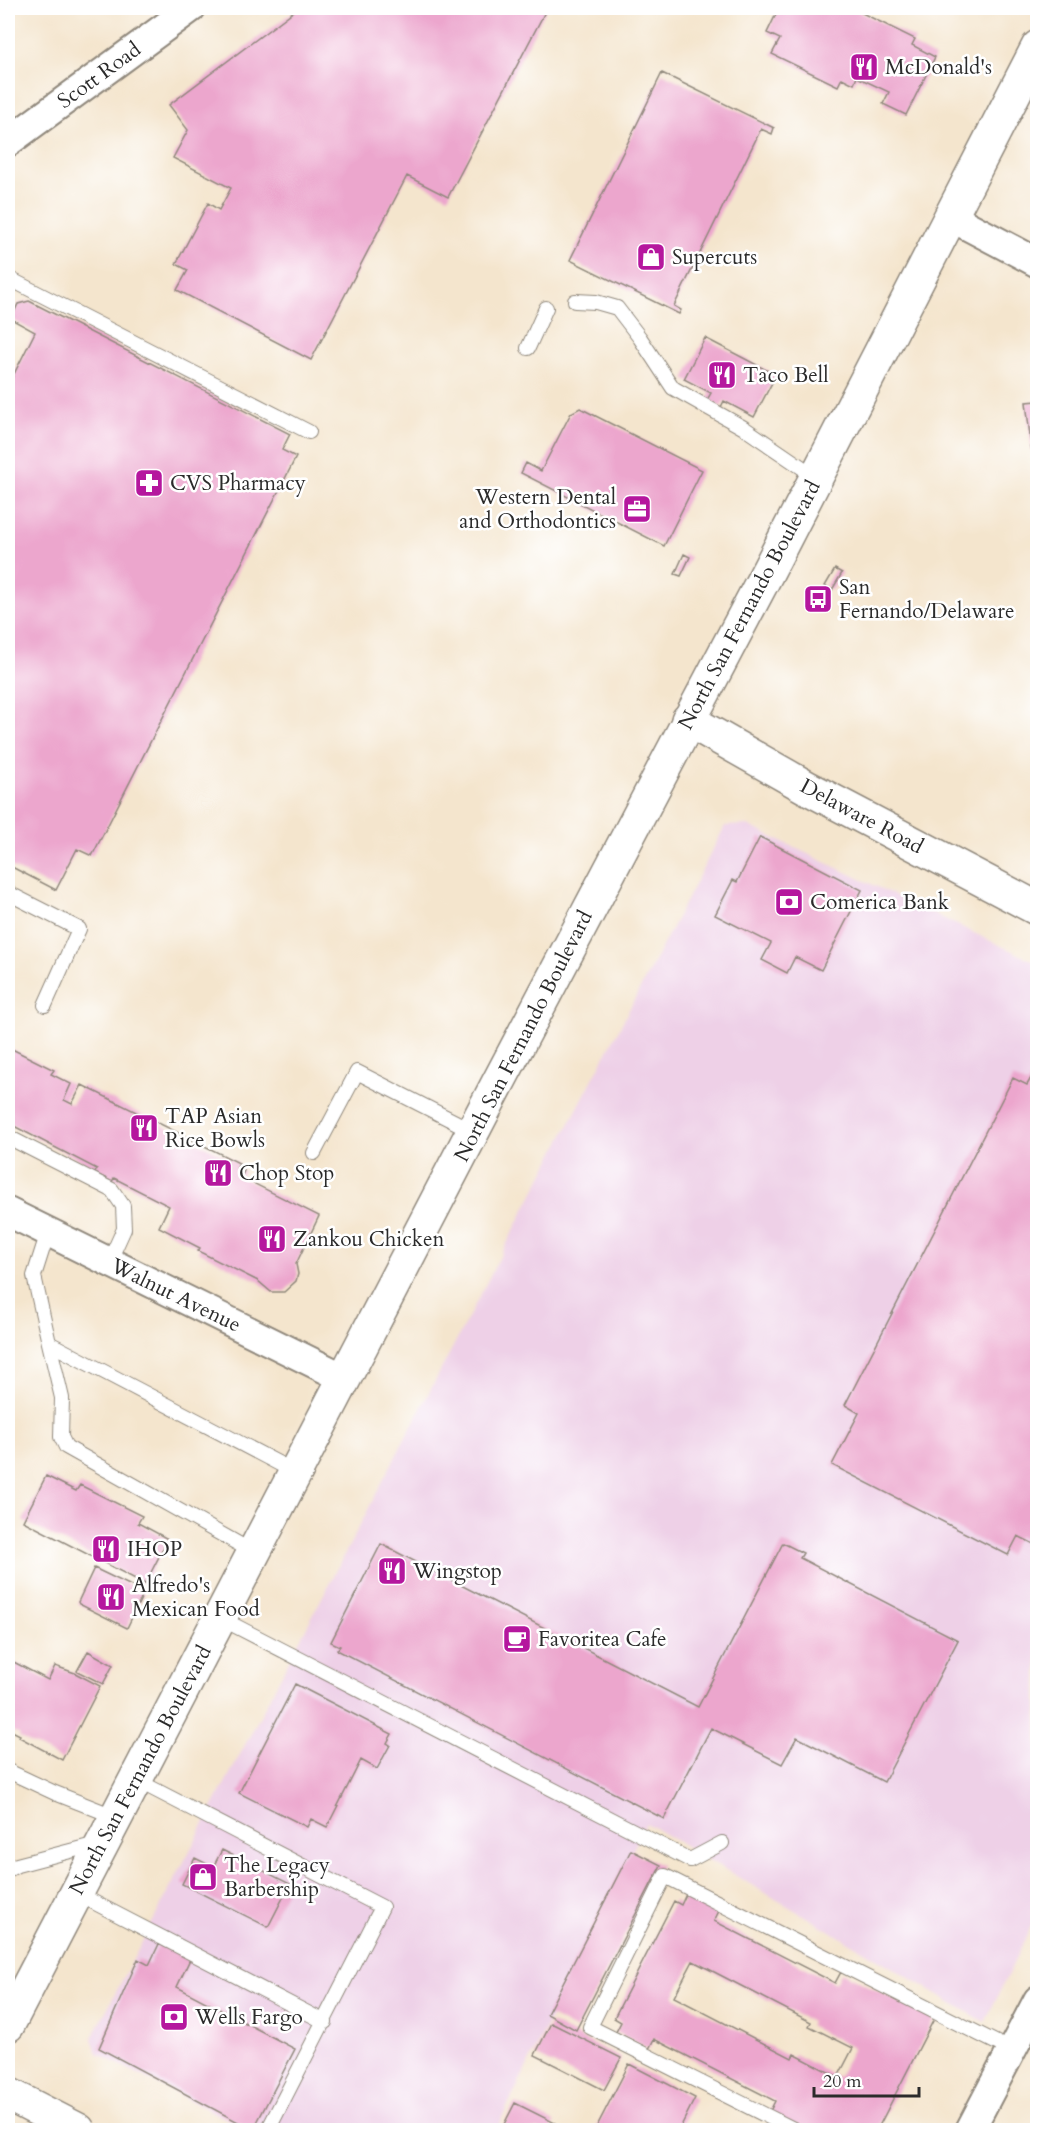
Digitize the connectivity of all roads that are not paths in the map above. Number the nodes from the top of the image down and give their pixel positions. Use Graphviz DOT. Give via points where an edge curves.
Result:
graph roads {
  1 [pos="191,8"];
  2 [pos="1038,46"];
  3 [pos="8,142"];
  4 [pos="951,217"];
  5 [pos="1038,263"];
  6 [pos="8,278"];
  7 [pos="575,301"];
  8 [pos="546,308"];
  9 [pos="528,348"];
  10 [pos="309,432"];
  11 [pos="816,477"];
  12 [pos="688,720"];
  13 [pos="8,893"];
  14 [pos="1038,909"];
  15 [pos="45,1005"];
  16 [pos="473,1131"];
  17 [pos="8,1137"];
  18 [pos="314,1153"];
  19 [pos="8,1212"];
  20 [pos="48,1232"];
  21 [pos="109,1262"];
  22 [pos="49,1343"];
  23 [pos="344,1378"];
  24 [pos="295,1473"];
  25 [pos="253,1552"];
  26 [pos="220,1618"];
  27 [pos="8,1771"];
  28 [pos="136,1780"];
  29 [pos="109,1830"];
  30 [pos="722,1843"];
  31 [pos="8,1870"];
  32 [pos="76,1893"];
  33 [pos="1038,2000"];
  34 [pos="325,2022"];
  35 [pos="8,2025"];
  36 [pos="1011,2050"];
  37 [pos="8,2094"];
  38 [pos="78,2130"];
  39 [pos="268,2130"];
  40 [pos="795,2130"];
  41 [pos="970,2130"];
  1 -- 3 [label="street, Scott Road"];
  2 -- 4 [label="main road, North San Fernando Boulevard"];
  4 -- 5 [label="street"];
  4 -- 11 [label="main road, North San Fernando Boulevard"];
  6 -- 10 [label="lane"];
  7 -- 11 [label="lane" via="617,308 673,388 744,428"];
  8 -- 9 [label="lane"];
  11 -- 12 [label="main road, North San Fernando Boulevard"];
  12 -- 14 [label="main road, Delaware Road"];
  12 -- 16 [label="main road, North San Fernando Boulevard"];
  13 -- 15 [label="lane" via="79,930"];
  16 -- 18 [label="lane" via="357,1072"];
  16 -- 23 [label="main road, North San Fernando Boulevard"];
  17 -- 21 [label="lane" via="112,1190 123,1206 124,1229"];
  19 -- 20 [label="street, Walnut Avenue"];
  20 -- 21 [label="street, Walnut Avenue"];
  20 -- 22 [label="lane" via="34,1276"];
  21 -- 23 [label="street, Walnut Avenue"];
  22 -- 24 [label="lane"];
  22 -- 25 [label="lane" via="62,1398 61,1437 66,1447"];
  23 -- 24 [label="main road, North San Fernando Boulevard"];
  24 -- 25 [label="main road, North San Fernando Boulevard"];
  25 -- 26 [label="main road, North San Fernando Boulevard"];
  26 -- 28 [label="main road, North San Fernando Boulevard"];
  26 -- 30 [label="lane" via="690,1860"];
  27 -- 29 [label="lane" via="55,1793"];
  28 -- 29 [label="main road, North San Fernando Boulevard"];
  28 -- 34 [label="lane" via="382,1907"];
  29 -- 31 [label="lane"];
  29 -- 32 [label="main road, North San Fernando Boulevard"];
  32 -- 34 [label="lane"];
  32 -- 35 [label="main road, North San Fernando Boulevard"];
  33 -- 36 [label="street"];
  34 -- 39 [label="lane"];
  36 -- 40 [label="lane" via="665,1876 590,2027"];
  36 -- 41 [label="street"];
  37 -- 38 [label="main road"];
}
